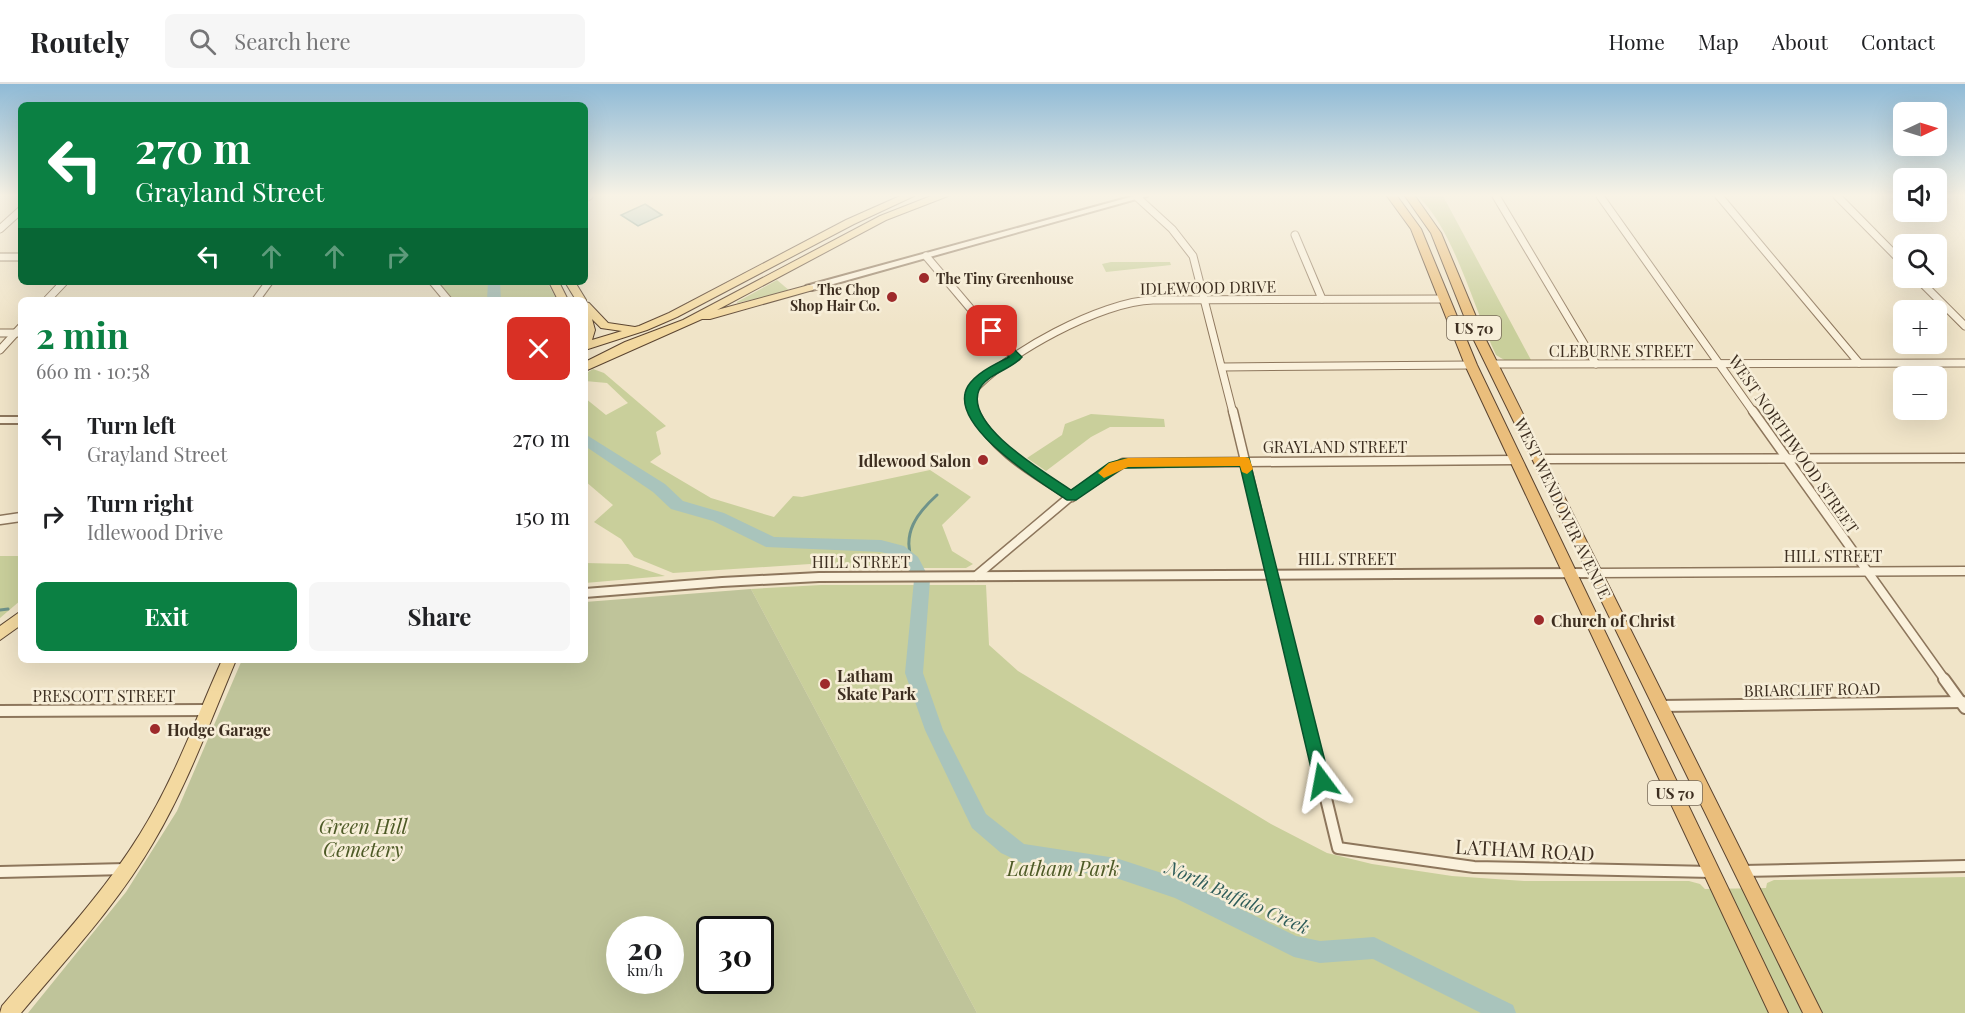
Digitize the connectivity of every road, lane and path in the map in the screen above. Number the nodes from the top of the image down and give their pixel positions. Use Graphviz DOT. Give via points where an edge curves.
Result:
graph roads {
  1 [pos="818,239"];
  2 [pos="844,239"];
  3 [pos="986,239"];
  4 [pos="1181,239"];
  5 [pos="1297,239"];
  6 [pos="1420,239"];
  7 [pos="1439,239"];
  8 [pos="1522,239"];
  9 [pos="1631,239"];
  10 [pos="1755,239"];
  11 [pos="1880,239"];
  12 [pos="1893,253"];
  13 [pos="926,256"];
  14 [pos="0,257"];
  15 [pos="18,257"];
  16 [pos="791,267"];
  17 [pos="61,285"];
  18 [pos="436,285"];
  19 [pos="809,288"];
  20 [pos="1927,288"];
  21 [pos="50,297"];
  22 [pos="446,297"];
  23 [pos="1322,299"];
  24 [pos="1444,299"];
  25 [pos="1206,300"];
  26 [pos="588,310"];
  27 [pos="687,322"];
  28 [pos="652,324"];
  29 [pos="1965,326"];
  30 [pos="18,331"];
  31 [pos="18,332"];
  32 [pos="0,333"];
  33 [pos="588,345"];
  34 [pos="0,350"];
  35 [pos="1017,357"];
  36 [pos="1859,363"];
  37 [pos="1965,363"];
  38 [pos="1492,364"];
  39 [pos="1596,364"];
  40 [pos="1720,364"];
  41 [pos="1471,365"];
  42 [pos="588,366"];
  43 [pos="1223,368"];
  44 [pos="0,420"];
  45 [pos="18,420"];
  46 [pos="1499,422"];
  47 [pos="1965,458"];
  48 [pos="1539,459"];
  49 [pos="1788,459"];
  50 [pos="1517,460"];
  51 [pos="1245,461"];
  52 [pos="1072,497"];
  53 [pos="18,517"];
  54 [pos="0,520"];
  55 [pos="1867,571"];
  56 [pos="1965,571"];
  57 [pos="1571,573"];
  58 [pos="1595,573"];
  59 [pos="1273,575"];
  60 [pos="976,576"];
  61 [pos="588,593"];
  62 [pos="18,619"];
  63 [pos="0,634"];
  64 [pos="228,663"];
  65 [pos="1964,704"];
  66 [pos="1660,706"];
  67 [pos="207,710"];
  68 [pos="0,711"];
  69 [pos="1965,866"];
  70 [pos="126,869"];
  71 [pos="1743,871"];
  72 [pos="0,872"];
  73 [pos="1713,872"];
  74 [pos="9,1013"];
  75 [pos="1779,1013"];
  76 [pos="1813,1013"];
  1 -- 28 [label="main road"];
  2 -- 16 [label="main road"];
  3 -- 13 [label="street"];
  4 -- 25 [label="street" via="1198,266"];
  5 -- 23 [label="street"];
  6 -- 24 [label="highway, WEST WENDOVER AVENUE / US 70"];
  7 -- 38 [label="highway, WEST WENDOVER AVENUE / US 70"];
  8 -- 39 [label="street"];
  9 -- 40 [label="street, WEST NORTHWOOD STREET"];
  10 -- 36 [label="street"];
  11 -- 12 [label="street"];
  13 -- 19 [label="street"];
  13 -- 35 [label="street"];
  14 -- 15 [label="street"];
  16 -- 19 [label="main road" via="783,278 784,284"];
  16 -- 27 [label="main road"];
  17 -- 21 [label="street"];
  18 -- 22 [label="street"];
  19 -- 27 [label="main road"];
  20 -- 29 [label="street"];
  23 -- 24 [label="street, IDLEWOOD DRIVE"];
  23 -- 25 [label="street, IDLEWOOD DRIVE"];
  24 -- 41 [label="highway, WEST WENDOVER AVENUE / US 70"];
  25 -- 35 [label="street, IDLEWOOD DRIVE" via="1140,300 1111,306"];
  25 -- 43 [label="street"];
  26 -- 28 [label="main road" via="611,328"];
  27 -- 42 [label="main road"];
  28 -- 33 [label="main road"];
  30 -- 32 [label="street"];
  31 -- 34 [label="street"];
  35 -- 52 [label="street, IDLEWOOD DRIVE" via="978,381 971,393 972,406 993,440"];
  36 -- 37 [label="street, CLEBURNE STREET"];
  36 -- 40 [label="street, CLEBURNE STREET"];
  38 -- 39 [label="street, CLEBURNE STREET"];
  38 -- 48 [label="highway, WEST WENDOVER AVENUE / US 70"];
  39 -- 40 [label="street, CLEBURNE STREET"];
  40 -- 49 [label="street, WEST NORTHWOOD STREET"];
  41 -- 43 [label="street"];
  41 -- 46 [label="highway, WEST WENDOVER AVENUE / US 70"];
  43 -- 51 [label="street"];
  44 -- 45 [label="street"];
  46 -- 48 [label="highway" via="1525,453"];
  46 -- 50 [label="highway, WEST WENDOVER AVENUE / US 70"];
  47 -- 49 [label="street"];
  48 -- 49 [label="street"];
  48 -- 58 [label="highway, WEST WENDOVER AVENUE / US 70"];
  49 -- 55 [label="street, WEST NORTHWOOD STREET"];
  50 -- 51 [label="street, GRAYLAND STREET"];
  50 -- 57 [label="highway, WEST WENDOVER AVENUE / US 70"];
  51 -- 52 [label="street, GRAYLAND STREET" via="1123,463"];
  51 -- 59 [label="street"];
  52 -- 60 [label="street, GRAYLAND STREET"];
  53 -- 54 [label="street"];
  55 -- 56 [label="street, HILL STREET"];
  55 -- 58 [label="street, HILL STREET"];
  55 -- 65 [label="street, WEST NORTHWOOD STREET"];
  57 -- 58 [label="street, HILL STREET"];
  57 -- 59 [label="street, HILL STREET"];
  57 -- 73 [label="highway, WEST WENDOVER AVENUE / US 70"];
  58 -- 66 [label="highway, WEST WENDOVER AVENUE / US 70"];
  59 -- 60 [label="street, HILL STREET"];
  59 -- 73 [label="street, LATHAM ROAD" via="1338,848 1474,867"];
  60 -- 61 [label="street, HILL STREET" via="770,579"];
  62 -- 63 [label="main road"];
  64 -- 67 [label="main road"];
  65 -- 66 [label="street, BRIARCLIFF ROAD"];
  66 -- 71 [label="highway, WEST WENDOVER AVENUE / US 70"];
  67 -- 68 [label="street, PRESCOTT STREET"];
  67 -- 70 [label="main road" via="164,806"];
  69 -- 71 [label="street"];
  70 -- 72 [label="street"];
  70 -- 74 [label="main road"];
  71 -- 76 [label="highway, WEST WENDOVER AVENUE / US 70"];
  73 -- 75 [label="highway, WEST WENDOVER AVENUE / US 70"];
}
